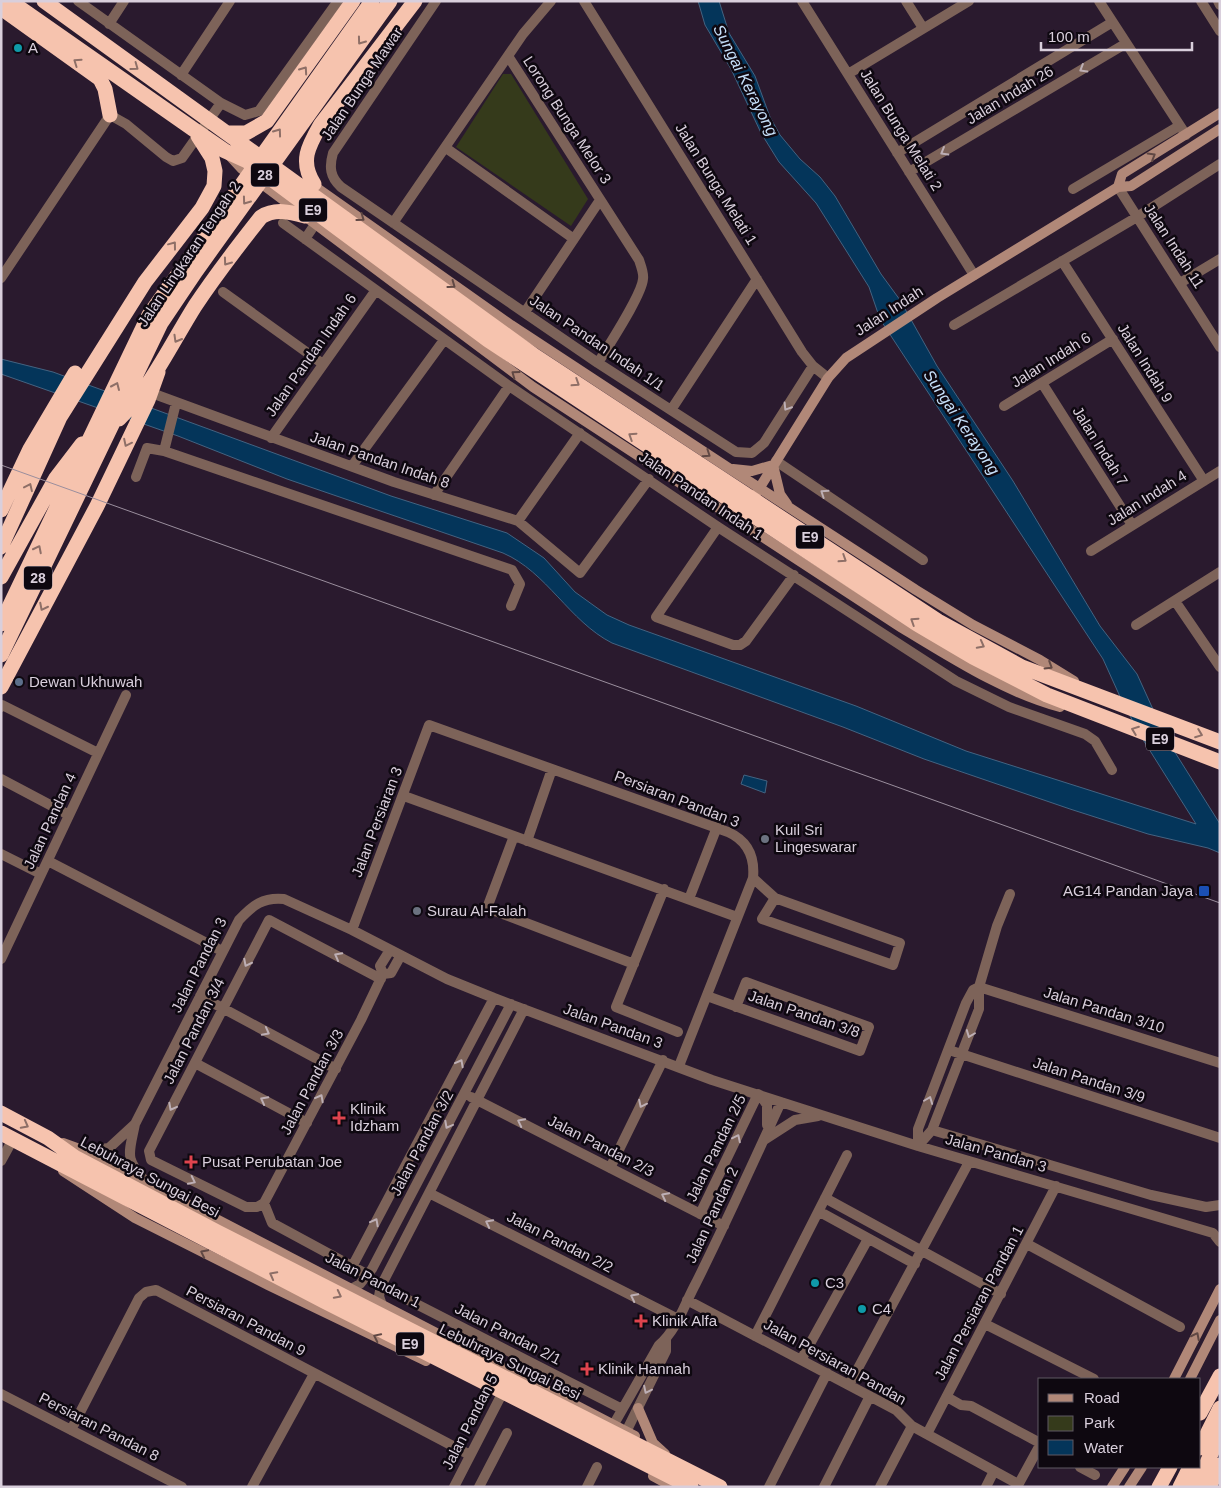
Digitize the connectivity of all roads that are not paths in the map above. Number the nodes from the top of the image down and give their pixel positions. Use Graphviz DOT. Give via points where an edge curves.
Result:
graph roads {
  1 [pos="10,1"];
  2 [pos="78,1"];
  3 [pos="124,1"];
  4 [pos="230,1"];
  5 [pos="338,1"];
  6 [pos="353,1"];
  7 [pos="372,1"];
  8 [pos="390,1"];
  9 [pos="415,1"];
  10 [pos="436,1"];
  11 [pos="550,1"];
  12 [pos="584,1"];
  13 [pos="802,1"];
  14 [pos="906,1"];
  15 [pos="969,1"];
  16 [pos="1098,1"];
  17 [pos="1201,1"];
  18 [pos="1218,1"];
  19 [pos="45,2"];
  20 [pos="1220,5"];
  21 [pos="1,8"];
  22 [pos="1112,23"];
  23 [pos="109,24"];
  24 [pos="923,28"];
  25 [pos="1220,31"];
  26 [pos="1125,44"];
  27 [pos="508,56"];
  28 [pos="848,74"];
  29 [pos="181,75"];
  30 [pos="221,103"];
  31 [pos="1220,113"];
  32 [pos="110,115"];
  33 [pos="1179,126"];
  34 [pos="192,129"];
  35 [pos="1220,130"];
  36 [pos="227,133"];
  37 [pos="1186,135"];
  38 [pos="446,148"];
  39 [pos="225,151"];
  40 [pos="897,153"];
  41 [pos="1220,164"];
  42 [pos="909,172"];
  43 [pos="290,178"];
  44 [pos="314,184"];
  45 [pos="341,187"];
  46 [pos="1118,187"];
  47 [pos="1073,189"];
  48 [pos="600,200"];
  49 [pos="305,216"];
  50 [pos="1137,217"];
  51 [pos="283,223"];
  52 [pos="393,223"];
  53 [pos="305,239"];
  54 [pos="574,239"];
  55 [pos="1220,259"];
  56 [pos="1062,261"];
  57 [pos="403,268"];
  58 [pos="974,275"];
  59 [pos="1,278"];
  60 [pos="757,279"];
  61 [pos="1180,283"];
  62 [pos="376,290"];
  63 [pos="223,292"];
  64 [pos="525,312"];
  65 [pos="954,325"];
  66 [pos="1113,339"];
  67 [pos="444,340"];
  68 [pos="1220,347"];
  69 [pos="531,362"];
  70 [pos="598,363"];
  71 [pos="323,364"];
  72 [pos="813,366"];
  73 [pos="84,367"];
  74 [pos="153,376"];
  75 [pos="828,378"];
  76 [pos="1042,383"];
  77 [pos="509,386"];
  78 [pos="152,397"];
  79 [pos="1004,406"];
  80 [pos="175,407"];
  81 [pos="671,410"];
  82 [pos="107,422"];
  83 [pos="580,433"];
  84 [pos="271,438"];
  85 [pos="164,447"];
  86 [pos="643,460"];
  87 [pos="775,463"];
  88 [pos="352,466"];
  89 [pos="727,467"];
  90 [pos="636,470"];
  91 [pos="1220,471"];
  92 [pos="136,477"];
  93 [pos="649,479"];
  94 [pos="1204,481"];
  95 [pos="759,488"];
  96 [pos="434,495"];
  97 [pos="706,501"];
  98 [pos="788,507"];
  99 [pos="1,510"];
  100 [pos="518,521"];
  101 [pos="738,522"];
  102 [pos="1132,525"];
  103 [pos="718,527"];
  104 [pos="766,540"];
  105 [pos="6,549"];
  106 [pos="1091,551"];
  107 [pos="923,560"];
  108 [pos="1220,572"];
  109 [pos="794,575"];
  110 [pos="1,577"];
  111 [pos="1175,601"];
  112 [pos="512,606"];
  113 [pos="1,624"];
  114 [pos="1136,625"];
  115 [pos="902,628"];
  116 [pos="895,641"];
  117 [pos="1,654"];
  118 [pos="1220,667"];
  119 [pos="1,687"];
  120 [pos="126,695"];
  121 [pos="1096,696"];
  122 [pos="2,706"];
  123 [pos="1105,718"];
  124 [pos="429,725"];
  125 [pos="1220,742"];
  126 [pos="98,753"];
  127 [pos="1216,761"];
  128 [pos="552,769"];
  129 [pos="1112,770"];
  130 [pos="1,780"];
  131 [pos="404,796"];
  132 [pos="69,815"];
  133 [pos="717,827"];
  134 [pos="514,836"];
  135 [pos="527,841"];
  136 [pos="1,854"];
  137 [pos="48,861"];
  138 [pos="41,874"];
  139 [pos="753,878"];
  140 [pos="664,889"];
  141 [pos="1010,894"];
  142 [pos="776,898"];
  143 [pos="689,899"];
  144 [pos="737,917"];
  145 [pos="352,930"];
  146 [pos="1,932"];
  147 [pos="12,937"];
  148 [pos="390,950"];
  149 [pos="222,951"];
  150 [pos="401,955"];
  151 [pos="1,959"];
  152 [pos="634,964"];
  153 [pos="382,976"];
  154 [pos="978,987"];
  155 [pos="200,996"];
  156 [pos="707,996"];
  157 [pos="494,998"];
  158 [pos="511,1004"];
  159 [pos="736,1007"];
  160 [pos="223,1008"];
  161 [pos="524,1009"];
  162 [pos="678,1032"];
  163 [pos="949,1050"];
  164 [pos="962,1054"];
  165 [pos="663,1060"];
  166 [pos="1220,1062"];
  167 [pos="195,1063"];
  168 [pos="679,1066"];
  169 [pos="336,1069"];
  170 [pos="464,1094"];
  171 [pos="759,1095"];
  172 [pos="477,1100"];
  173 [pos="781,1102"];
  174 [pos="1,1113"];
  175 [pos="822,1115"];
  176 [pos="307,1123"];
  177 [pos="135,1124"];
  178 [pos="932,1130"];
  179 [pos="7,1136"];
  180 [pos="48,1138"];
  181 [pos="1220,1138"];
  182 [pos="763,1141"];
  183 [pos="918,1146"];
  184 [pos="85,1151"];
  185 [pos="43,1155"];
  186 [pos="847,1155"];
  187 [pos="1,1161"];
  188 [pos="969,1162"];
  189 [pos="610,1168"];
  190 [pos="149,1185"];
  191 [pos="1056,1186"];
  192 [pos="429,1193"];
  193 [pos="1151,1195"];
  194 [pos="825,1198"];
  195 [pos="264,1203"];
  196 [pos="1220,1206"];
  197 [pos="820,1212"];
  198 [pos="1145,1213"];
  199 [pos="700,1214"];
  200 [pos="724,1226"];
  201 [pos="1216,1232"];
  202 [pos="868,1239"];
  203 [pos="1220,1242"];
  204 [pos="1027,1244"];
  205 [pos="922,1250"];
  206 [pos="915,1264"];
  207 [pos="353,1265"];
  208 [pos="368,1275"];
  209 [pos="381,1286"];
  210 [pos="351,1289"];
  211 [pos="1220,1289"];
  212 [pos="1001,1294"];
  213 [pos="372,1300"];
  214 [pos="687,1300"];
  215 [pos="382,1305"];
  216 [pos="678,1318"];
  217 [pos="1220,1320"];
  218 [pos="985,1324"];
  219 [pos="1180,1327"];
  220 [pos="358,1328"];
  221 [pos="755,1336"];
  222 [pos="666,1340"];
  223 [pos="801,1360"];
  224 [pos="513,1372"];
  225 [pos="827,1373"];
  226 [pos="314,1374"];
  227 [pos="1220,1376"];
  228 [pos="1092,1378"];
  229 [pos="1175,1378"];
  230 [pos="1191,1378"];
  231 [pos="849,1385"];
  232 [pos="1,1394"];
  233 [pos="500,1396"];
  234 [pos="870,1396"];
  235 [pos="947,1397"];
  236 [pos="638,1408"];
  237 [pos="1220,1408"];
  238 [pos="622,1409"];
  239 [pos="1201,1411"];
  240 [pos="614,1424"];
  241 [pos="912,1426"];
  242 [pos="71,1430"];
  243 [pos="626,1431"];
  244 [pos="507,1433"];
  245 [pos="927,1434"];
  246 [pos="1220,1434"];
  247 [pos="1038,1443"];
  248 [pos="1201,1446"];
  249 [pos="600,1447"];
  250 [pos="1038,1448"];
  251 [pos="665,1454"];
  252 [pos="470,1455"];
  253 [pos="615,1455"];
  254 [pos="1220,1465"];
  255 [pos="597,1467"];
  256 [pos="1082,1468"];
  257 [pos="1124,1468"];
  258 [pos="1141,1468"];
  259 [pos="1169,1468"];
  260 [pos="1190,1468"];
  261 [pos="994,1471"];
  262 [pos="1095,1475"];
  263 [pos="1017,1485"];
  264 [pos="182,1487"];
  265 [pos="252,1487"];
  266 [pos="454,1487"];
  267 [pos="479,1487"];
  268 [pos="587,1487"];
  269 [pos="673,1487"];
  270 [pos="691,1487"];
  271 [pos="720,1487"];
  272 [pos="724,1487"];
  273 [pos="769,1487"];
  274 [pos="824,1487"];
  275 [pos="880,1487"];
  276 [pos="986,1487"];
  277 [pos="1112,1487"];
  278 [pos="1129,1487"];
  279 [pos="1159,1487"];
  280 [pos="1180,1487"];
  281 [pos="1196,1487"];
  282 [pos="1209,1487"];
  1 -- 34 [label="highway, E9"];
  2 -- 23 [label="street"];
  3 -- 23 [label="street"];
  4 -- 29 [label="street"];
  5 -- 30 [label="street" via="260,111 245,115"];
  36 -- 6 [label="highway, one-way" via="246,132 258,127 276,110"];
  82 -- 7 [label="highway, Jalan Lingkaran Tengah 2 / 28, one-way" via="149,315"];
  8 -- 82 [label="highway, Jalan Lingkaran Tengah 2 / 28, one-way" via="161,323"];
  9 -- 44 [label="highway" via="321,124 306,160 308,174"];
  10 -- 45 [label="street, Jalan Bunga Mawar" via="333,153 331,171"];
  11 -- 27 [label="street"];
  12 -- 60 [label="street, Jalan Bunga Melati 1"];
  13 -- 28 [label="street, Jalan Bunga Melati 2"];
  14 -- 24 [label="street"];
  15 -- 24 [label="street"];
  16 -- 22 [label="street"];
  17 -- 25 [label="street"];
  18 -- 20 [label="street"];
  19 -- 36 [label="highway, E9, one-way"];
  32 -- 21 [label="highway, one-way" via="100,79"];
  22 -- 26 [label="street"];
  22 -- 40 [label="street, Jalan Indah 26"];
  23 -- 29 [label="street"];
  24 -- 28 [label="street"];
  26 -- 33 [label="street"];
  26 -- 42 [label="street, Jalan Indah 26, one-way"];
  27 -- 38 [label="street"];
  27 -- 48 [label="street, Lorong Bunga Melor 3"];
  28 -- 40 [label="street, Jalan Bunga Melati 2"];
  29 -- 30 [label="street"];
  30 -- 32 [label="street" via="182,158 173,160"];
  31 -- 37 [label="main road, Jalan Indah"];
  32 -- 59 [label="street"];
  33 -- 37 [label="street"];
  33 -- 47 [label="street"];
  34 -- 39 [label="highway, E9"];
  73 -- 34 [label="highway, one-way" via="129,297 145,282 202,208 214,186 212,158"];
  35 -- 46 [label="main road, Jalan Indah" via="1131,186"];
  36 -- 43 [label="highway, E9"];
  46 -- 37 [label="main road, Jalan Indah, one-way" via="1122,174"];
  38 -- 52 [label="street"];
  38 -- 54 [label="street"];
  39 -- 49 [label="main road" via="242,169"];
  39 -- 57 [label="highway, E9" via="247,161"];
  40 -- 42 [label="street, Jalan Bunga Melati 2"];
  41 -- 50 [label="street"];
  42 -- 58 [label="street, Jalan Bunga Melati 2"];
  43 -- 44 [label="main road"];
  43 -- 57 [label="highway, E9"];
  44 -- 57 [label="main road, one-way"];
  45 -- 52 [label="street, Jalan Pandan Indah 1/1"];
  45 -- 53 [label="street"];
  46 -- 50 [label="street, Jalan Indah 11"];
  46 -- 58 [label="main road, Jalan Indah"];
  48 -- 54 [label="street"];
  48 -- 70 [label="street, Lorong Bunga Melor 3" via="639,260 644,279"];
  49 -- 57 [label="main road"];
  49 -- 74 [label="highway, one-way" via="281,211 261,217 195,306"];
  50 -- 56 [label="street"];
  50 -- 61 [label="street, Jalan Indah 11"];
  51 -- 53 [label="street, Jalan Pandan Indah 1"];
  52 -- 64 [label="street, Jalan Pandan Indah 1/1"];
  53 -- 62 [label="street, Jalan Pandan Indah 1"];
  54 -- 64 [label="street"];
  55 -- 61 [label="street"];
  56 -- 65 [label="street"];
  56 -- 66 [label="street, Jalan Indah 9"];
  57 -- 69 [label="highway, E9"];
  86 -- 57 [label="main road, one-way" via="532,387"];
  57 -- 89 [label="main road, one-way" via="511,325"];
  58 -- 75 [label="main road, Jalan Indah" via="876,336 846,358"];
  60 -- 72 [label="street, Jalan Bunga Melati 1"];
  60 -- 81 [label="street"];
  61 -- 68 [label="street, Jalan Indah 11"];
  62 -- 67 [label="street, Jalan Pandan Indah 1"];
  62 -- 71 [label="street, Jalan Pandan Indah 6"];
  63 -- 71 [label="street"];
  64 -- 70 [label="street, Jalan Pandan Indah 1/1"];
  66 -- 76 [label="street, Jalan Indah 6"];
  66 -- 94 [label="street, Jalan Indah 9"];
  67 -- 77 [label="street, Jalan Pandan Indah 1"];
  67 -- 88 [label="street"];
  69 -- 121 [label="highway, E9, one-way" via="938,621 1022,667"];
  123 -- 69 [label="highway, E9, one-way" via="1017,680 917,624"];
  70 -- 81 [label="street, Jalan Pandan Indah 1/1"];
  71 -- 84 [label="street, Jalan Pandan Indah 6"];
  72 -- 75 [label="street, Jalan Bunga Melati 1"];
  72 -- 81 [label="street, Jalan Pandan Indah 1/1, one-way" via="764,443 752,453 736,452"];
  73 -- 99 [label="highway" via="30,449"];
  105 -- 73 [label="highway, one-way"];
  74 -- 78 [label="highway"];
  74 -- 82 [label="highway" via="139,399"];
  75 -- 87 [label="main road, Jalan Indah"];
  76 -- 79 [label="street, Jalan Indah 6"];
  76 -- 102 [label="street, Jalan Indah 7"];
  77 -- 83 [label="street, Jalan Pandan Indah 1"];
  77 -- 96 [label="street"];
  78 -- 80 [label="street, Jalan Pandan Indah 8"];
  78 -- 119 [label="highway, one-way"];
  80 -- 84 [label="street, Jalan Pandan Indah 8"];
  80 -- 85 [label="street"];
  82 -- 105 [label="highway" via="56,478"];
  113 -- 82 [label="highway, Jalan Lingkaran Tengah 2 / 28, one-way"];
  82 -- 117 [label="highway, Jalan Lingkaran Tengah 2 / 28"];
  83 -- 90 [label="street, Jalan Pandan Indah 1"];
  83 -- 100 [label="street"];
  84 -- 88 [label="street, Jalan Pandan Indah 8"];
  85 -- 92 [label="street" via="147,448"];
  85 -- 112 [label="street" via="512,570 520,584"];
  86 -- 90 [label="street"];
  86 -- 97 [label="main road"];
  87 -- 89 [label="main road" via="752,471"];
  87 -- 95 [label="main road, Jalan Indah"];
  87 -- 98 [label="main road" via="780,494"];
  107 -- 87 [label="street, one-way"];
  88 -- 96 [label="street, Jalan Pandan Indah 8"];
  89 -- 95 [label="main road"];
  89 -- 97 [label="main road" via="726,486 717,496"];
  90 -- 93 [label="street, Jalan Pandan Indah 1"];
  91 -- 94 [label="street, Jalan Indah 4"];
  93 -- 100 [label="street, Jalan Pandan Indah 8" via="580,574"];
  93 -- 103 [label="street, Jalan Pandan Indah 1"];
  94 -- 102 [label="street, Jalan Indah 4"];
  95 -- 98 [label="main road"];
  95 -- 101 [label="main road, Jalan Indah"];
  96 -- 100 [label="street, Jalan Pandan Indah 8"];
  97 -- 101 [label="main road"];
  98 -- 104 [label="main road" via="774,509 766,519"];
  98 -- 121 [label="main road, one-way" via="939,604 1040,660"];
  101 -- 104 [label="main road"];
  102 -- 106 [label="street, Jalan Indah 4"];
  103 -- 109 [label="street, Jalan Pandan Indah 1"];
  103 -- 109 [label="street" via="656,617 740,645"];
  104 -- 115 [label="main road"];
  105 -- 110 [label="highway"];
  108 -- 111 [label="street"];
  109 -- 116 [label="street, Jalan Pandan Indah 1"];
  111 -- 114 [label="street"];
  111 -- 118 [label="street"];
  115 -- 116 [label="street"];
  115 -- 123 [label="main road" via="965,666 1042,702"];
  116 -- 129 [label="street, Jalan Pandan Indah 1" via="956,681 1009,707 1085,734 1094,741"];
  120 -- 126 [label="street, Jalan Pandan 4"];
  121 -- 125 [label="highway, E9, one-way"];
  122 -- 126 [label="street"];
  127 -- 123 [label="highway, E9, one-way"];
  124 -- 128 [label="street, Persiaran Pandan 3"];
  124 -- 131 [label="street, Jalan Persiaran 3"];
  126 -- 132 [label="street, Jalan Pandan 4"];
  128 -- 133 [label="street, Persiaran Pandan 3"];
  128 -- 135 [label="street"];
  130 -- 132 [label="street"];
  131 -- 134 [label="street"];
  131 -- 145 [label="street, Jalan Persiaran 3"];
  132 -- 137 [label="street, Jalan Pandan 4"];
  133 -- 139 [label="street, Persiaran Pandan 3" via="736,835 748,847 753,861"];
  133 -- 143 [label="street"];
  134 -- 135 [label="street"];
  134 -- 152 [label="street" via="486,908"];
  135 -- 140 [label="street"];
  136 -- 138 [label="street"];
  137 -- 138 [label="street, Jalan Pandan 4"];
  137 -- 149 [label="street"];
  138 -- 147 [label="street, Jalan Pandan 4"];
  139 -- 142 [label="street"];
  139 -- 144 [label="street, Persiaran Pandan 3"];
  140 -- 143 [label="street"];
  140 -- 152 [label="street"];
  141 -- 154 [label="street"];
  142 -- 142 [label="street" via="900,944 893,965 762,919"];
  143 -- 144 [label="street"];
  144 -- 156 [label="street, Persiaran Pandan 3"];
  145 -- 148 [label="street, Jalan Pandan 3"];
  145 -- 149 [label="street, Jalan Pandan 3" via="284,898 274,898 259,901 250,908 239,920"];
  146 -- 147 [label="street"];
  147 -- 151 [label="street, Jalan Pandan 4"];
  148 -- 150 [label="street, Jalan Pandan 3"];
  148 -- 153 [label="street, Jalan Pandan 3/3" via="380,966"];
  149 -- 155 [label="street, Jalan Pandan 3"];
  150 -- 153 [label="street, Jalan Pandan 3/3" via="391,973"];
  150 -- 157 [label="street, Jalan Pandan 3"];
  152 -- 162 [label="street" via="616,1007"];
  153 -- 160 [label="street, Jalan Pandan 3/4, one-way" via="269,920"];
  153 -- 169 [label="street, Jalan Pandan 3/3"];
  154 -- 163 [label="street" via="966,1003"];
  154 -- 164 [label="street, one-way" via="979,1009"];
  154 -- 166 [label="street, Jalan Pandan 3/10"];
  155 -- 160 [label="street"];
  155 -- 177 [label="street, Jalan Pandan 3"];
  156 -- 159 [label="street, Jalan Pandan 3/8"];
  156 -- 168 [label="street, Persiaran Pandan 3"];
  157 -- 158 [label="street, Jalan Pandan 3"];
  207 -- 157 [label="street, Jalan Pandan 3/2, one-way"];
  158 -- 161 [label="street, Jalan Pandan 3"];
  158 -- 170 [label="street, Jalan Pandan 3/2"];
  159 -- 159 [label="street, Jalan Pandan 3/8" via="860,1051 869,1028 746,982"];
  160 -- 167 [label="street, Jalan Pandan 3/4"];
  160 -- 169 [label="street, one-way"];
  161 -- 165 [label="street, Jalan Pandan 3"];
  161 -- 172 [label="street"];
  163 -- 164 [label="street, Jalan Pandan 3/9"];
  183 -- 163 [label="street, one-way" via="918,1129"];
  164 -- 178 [label="street"];
  164 -- 181 [label="street, Jalan Pandan 3/9"];
  165 -- 168 [label="street, Jalan Pandan 3"];
  165 -- 189 [label="street, one-way"];
  176 -- 167 [label="street, one-way"];
  167 -- 195 [label="street, Jalan Pandan 3/4, one-way" via="148,1151 150,1157 154,1162 246,1207"];
  168 -- 171 [label="street, Jalan Pandan 3"];
  176 -- 169 [label="street, Jalan Pandan 3/3, one-way"];
  170 -- 172 [label="street, Jalan Pandan 2/3"];
  170 -- 208 [label="street, Jalan Pandan 3/2, one-way"];
  171 -- 173 [label="street, Jalan Pandan 3"];
  171 -- 182 [label="street" via="769,1112"];
  199 -- 171 [label="street, Jalan Pandan 2/5, one-way"];
  189 -- 172 [label="street, Jalan Pandan 2/3, one-way"];
  172 -- 192 [label="street"];
  173 -- 175 [label="street, Jalan Pandan 3"];
  173 -- 182 [label="street, Jalan Pandan 2"];
  174 -- 180 [label="highway, Jalan Pandan 1 / E9, one-way"];
  175 -- 182 [label="street" via="795,1120"];
  175 -- 183 [label="street, Jalan Pandan 3"];
  176 -- 195 [label="street, Jalan Pandan 3/3"];
  177 -- 184 [label="street, Jalan Pandan 3" via="109,1148"];
  177 -- 190 [label="street, Jalan Pandan 3" via="130,1150 132,1166"];
  178 -- 183 [label="street"];
  178 -- 193 [label="street"];
  179 -- 185 [label="highway, E9"];
  179 -- 187 [label="street"];
  180 -- 184 [label="main road, Jalan Pandan 1"];
  180 -- 271 [label="highway, Lebuhraya Sungai Besi / E9, one-way" via="76,1158 225,1237"];
  182 -- 200 [label="street, Jalan Pandan 2"];
  183 -- 188 [label="street, Jalan Pandan 3"];
  184 -- 190 [label="main road, Jalan Pandan 1"];
  220 -- 185 [label="main road, one-way" via="135,1218 69,1176"];
  270 -- 185 [label="highway, Lebuhraya Sungai Besi / E9, one-way"];
  186 -- 194 [label="street"];
  188 -- 191 [label="street, Jalan Pandan 3"];
  188 -- 205 [label="street"];
  199 -- 189 [label="street, Jalan Pandan 2/3, one-way"];
  190 -- 210 [label="main road, Jalan Pandan 1"];
  191 -- 198 [label="street, Jalan Pandan 3"];
  191 -- 204 [label="street, Jalan Persiaran Pandan 1"];
  192 -- 209 [label="street"];
  216 -- 192 [label="street, Jalan Pandan 2/2, one-way"];
  193 -- 196 [label="street" via="1206,1207"];
  193 -- 198 [label="street"];
  194 -- 197 [label="street"];
  194 -- 205 [label="street"];
  195 -- 207 [label="street" via="272,1223"];
  197 -- 202 [label="street"];
  197 -- 221 [label="street"];
  198 -- 201 [label="street, Jalan Pandan 3"];
  199 -- 200 [label="street, Jalan Pandan 2/3"];
  200 -- 214 [label="street, Jalan Pandan 2"];
  201 -- 203 [label="street, Jalan Pandan 3"];
  202 -- 206 [label="street"];
  202 -- 223 [label="street"];
  204 -- 212 [label="street, Jalan Persiaran Pandan 1"];
  204 -- 219 [label="street"];
  205 -- 206 [label="street"];
  205 -- 212 [label="street"];
  206 -- 231 [label="street"];
  207 -- 208 [label="street"];
  208 -- 210 [label="street, Jalan Pandan 3/2"];
  209 -- 215 [label="street" via="379,1296"];
  209 -- 238 [label="street, Jalan Pandan 2/1"];
  210 -- 213 [label="main road, Jalan Pandan 1"];
  229 -- 211 [label="main road, one-way"];
  212 -- 218 [label="street, Jalan Persiaran Pandan 1"];
  213 -- 215 [label="main road, Jalan Pandan 1"];
  213 -- 220 [label="main road" via="371,1318"];
  214 -- 216 [label="street, Jalan Pandan 2"];
  214 -- 221 [label="street, Jalan Persiaran Pandan"];
  215 -- 224 [label="main road, Jalan Pandan 1"];
  216 -- 222 [label="street, Jalan Pandan 2"];
  217 -- 230 [label="main road"];
  218 -- 228 [label="street"];
  218 -- 235 [label="street, Jalan Persiaran Pandan 1"];
  233 -- 220 [label="main road, one-way"];
  221 -- 223 [label="street, Jalan Persiaran Pandan"];
  222 -- 236 [label="street, Jalan Pandan 2, one-way" via="666,1352"];
  222 -- 238 [label="street, Jalan Pandan 2" via="659,1345"];
  223 -- 225 [label="street, Jalan Persiaran Pandan"];
  224 -- 233 [label="street, Jalan Pandan 5"];
  224 -- 240 [label="main road, Jalan Pandan 1"];
  225 -- 231 [label="street, Jalan Persiaran Pandan"];
  225 -- 273 [label="street"];
  226 -- 242 [label="street, Persiaran Pandan 9" via="156,1290 146,1292"];
  226 -- 252 [label="street, Persiaran Pandan 9"];
  226 -- 265 [label="street"];
  227 -- 239 [label="highway"];
  231 -- 234 [label="street, Jalan Persiaran Pandan"];
  232 -- 242 [label="street, Persiaran Pandan 8"];
  233 -- 249 [label="main road"];
  233 -- 252 [label="street, Jalan Pandan 5"];
  234 -- 241 [label="street, Jalan Persiaran Pandan" via="896,1410"];
  234 -- 274 [label="street"];
  235 -- 245 [label="street, Jalan Persiaran Pandan 1"];
  235 -- 247 [label="street" via="961,1405 971,1406"];
  236 -- 243 [label="street, Jalan Pandan 2"];
  236 -- 251 [label="main road" via="653,1443"];
  237 -- 248 [label="highway"];
  238 -- 240 [label="street, Jalan Pandan 2"];
  240 -- 243 [label="main road, Jalan Pandan 1"];
  240 -- 249 [label="street, Jalan Pandan 2"];
  241 -- 245 [label="street, Jalan Persiaran Pandan"];
  241 -- 275 [label="street"];
  242 -- 264 [label="street, Persiaran Pandan 8"];
  243 -- 251 [label="main road, Jalan Pandan 1"];
  243 -- 253 [label="street, Jalan Pandan 2"];
  244 -- 267 [label="street"];
  245 -- 261 [label="street, Jalan Persiaran Pandan"];
  246 -- 281 [label="highway"];
  249 -- 253 [label="main road"];
  250 -- 263 [label="street"];
  251 -- 272 [label="main road, Jalan Pandan 1"];
  252 -- 266 [label="street, Jalan Pandan 5"];
  253 -- 269 [label="main road"];
  254 -- 282 [label="highway"];
  255 -- 268 [label="street"];
  256 -- 262 [label="street"];
  257 -- 277 [label="main road"];
  258 -- 278 [label="main road"];
  259 -- 279 [label="highway"];
  260 -- 280 [label="highway"];
  261 -- 263 [label="street, Jalan Persiaran Pandan"];
  261 -- 276 [label="street"];
}
